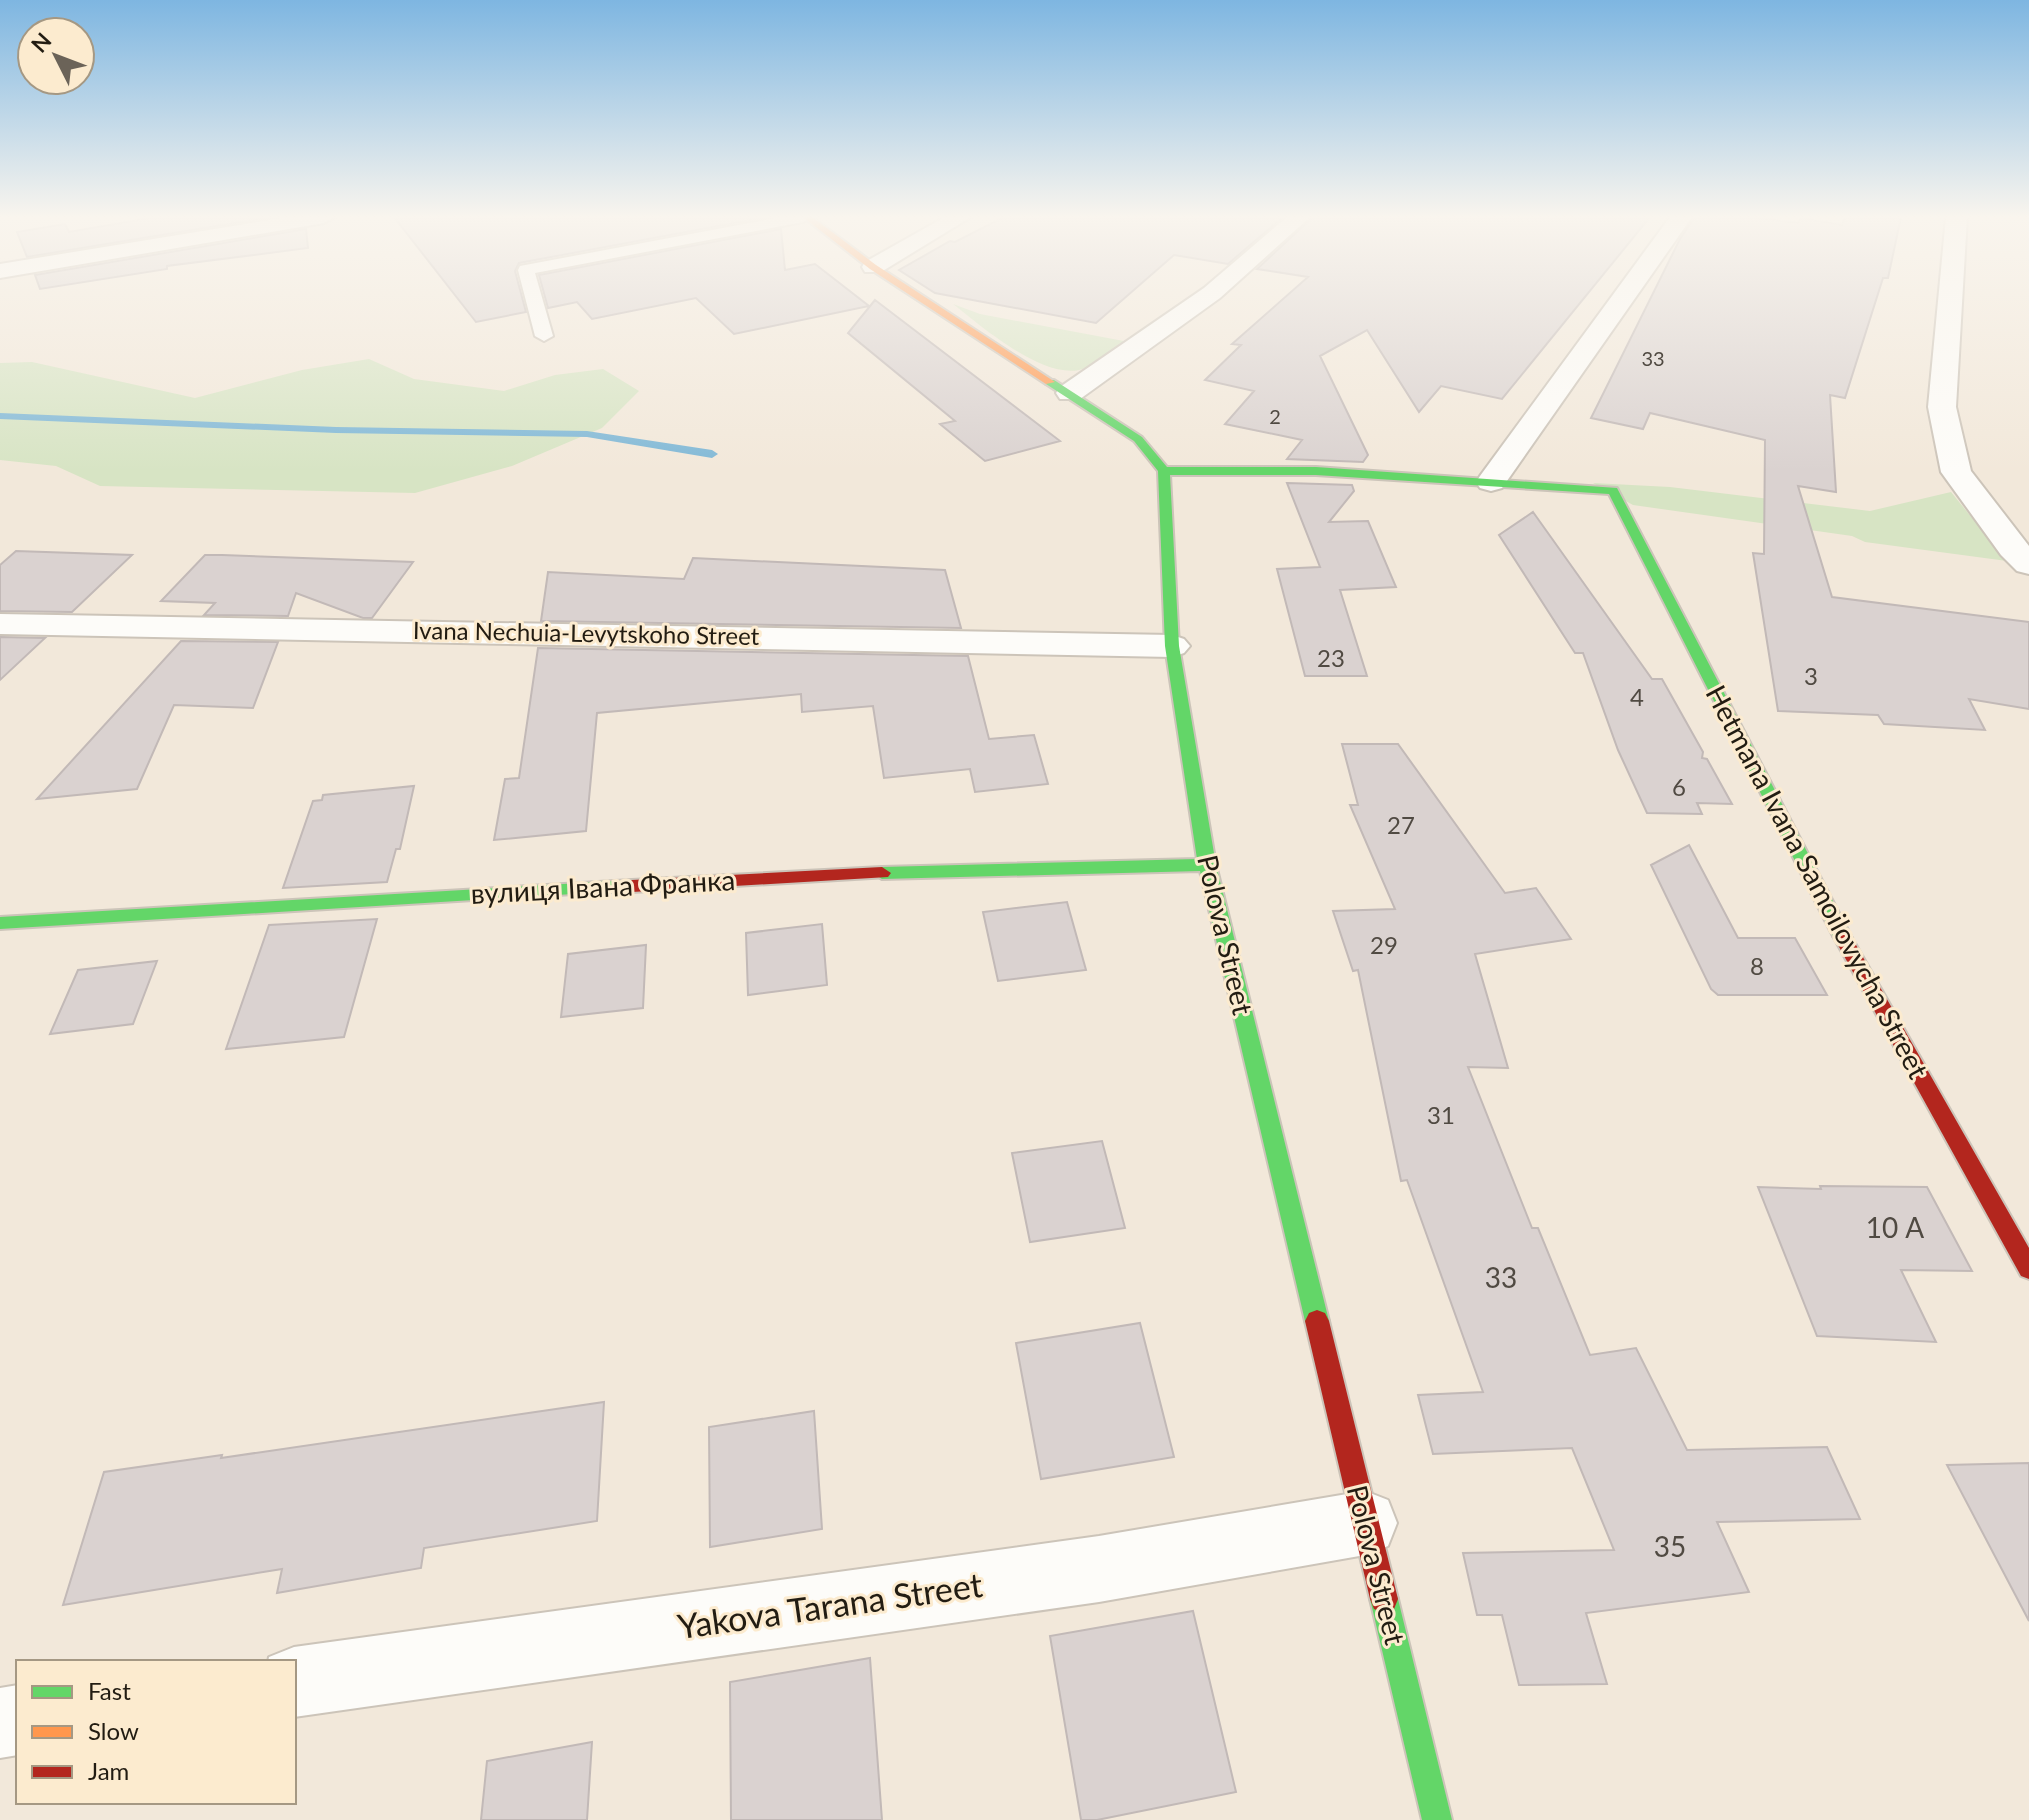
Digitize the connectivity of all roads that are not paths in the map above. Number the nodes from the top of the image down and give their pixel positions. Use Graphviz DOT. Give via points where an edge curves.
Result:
graph roads {
  1 [pos="535,302"];
  2 [pos="928,302"];
  3 [pos="1199,302"];
  4 [pos="1620,302"];
  5 [pos="1950,302"];
  6 [pos="544,336"];
  7 [pos="1070,393"];
  8 [pos="1164,471"];
  9 [pos="1491,482"];
  10 [pos="2029,564"];
  11 [pos="0,624"];
  12 [pos="1172,646"];
  13 [pos="1207,865"];
  14 [pos="0,923"];
  15 [pos="2029,1269"];
  16 [pos="1365,1523"];
  17 [pos="296,1682"];
  18 [pos="1437,1820"];
  1 -- 6 [label="lane"];
  2 -- 7 [label="street"];
  3 -- 7 [label="street"];
  4 -- 9 [label="street"];
  5 -- 10 [label="street" via="1942,407 1956,472"];
  7 -- 8 [label="street" via="1138,439"];
  8 -- 9 [label="street" via="1316,471"];
  8 -- 12 [label="street, Polova Street"];
  9 -- 15 [label="street, Hetmana Ivana Samoilovycha Street" via="1613,491 1876,1001"];
  11 -- 12 [label="street, Ivana Nechuia-Levytskoho Street"];
  12 -- 13 [label="street, Polova Street"];
  13 -- 14 [label="street, вулиця Івана Франка" via="827,874"];
  13 -- 16 [label="street, Polova Street"];
  16 -- 17 [label="street, Yakova Tarana Street" via="1099,1569"];
  16 -- 18 [label="street, Polova Street"];
}
